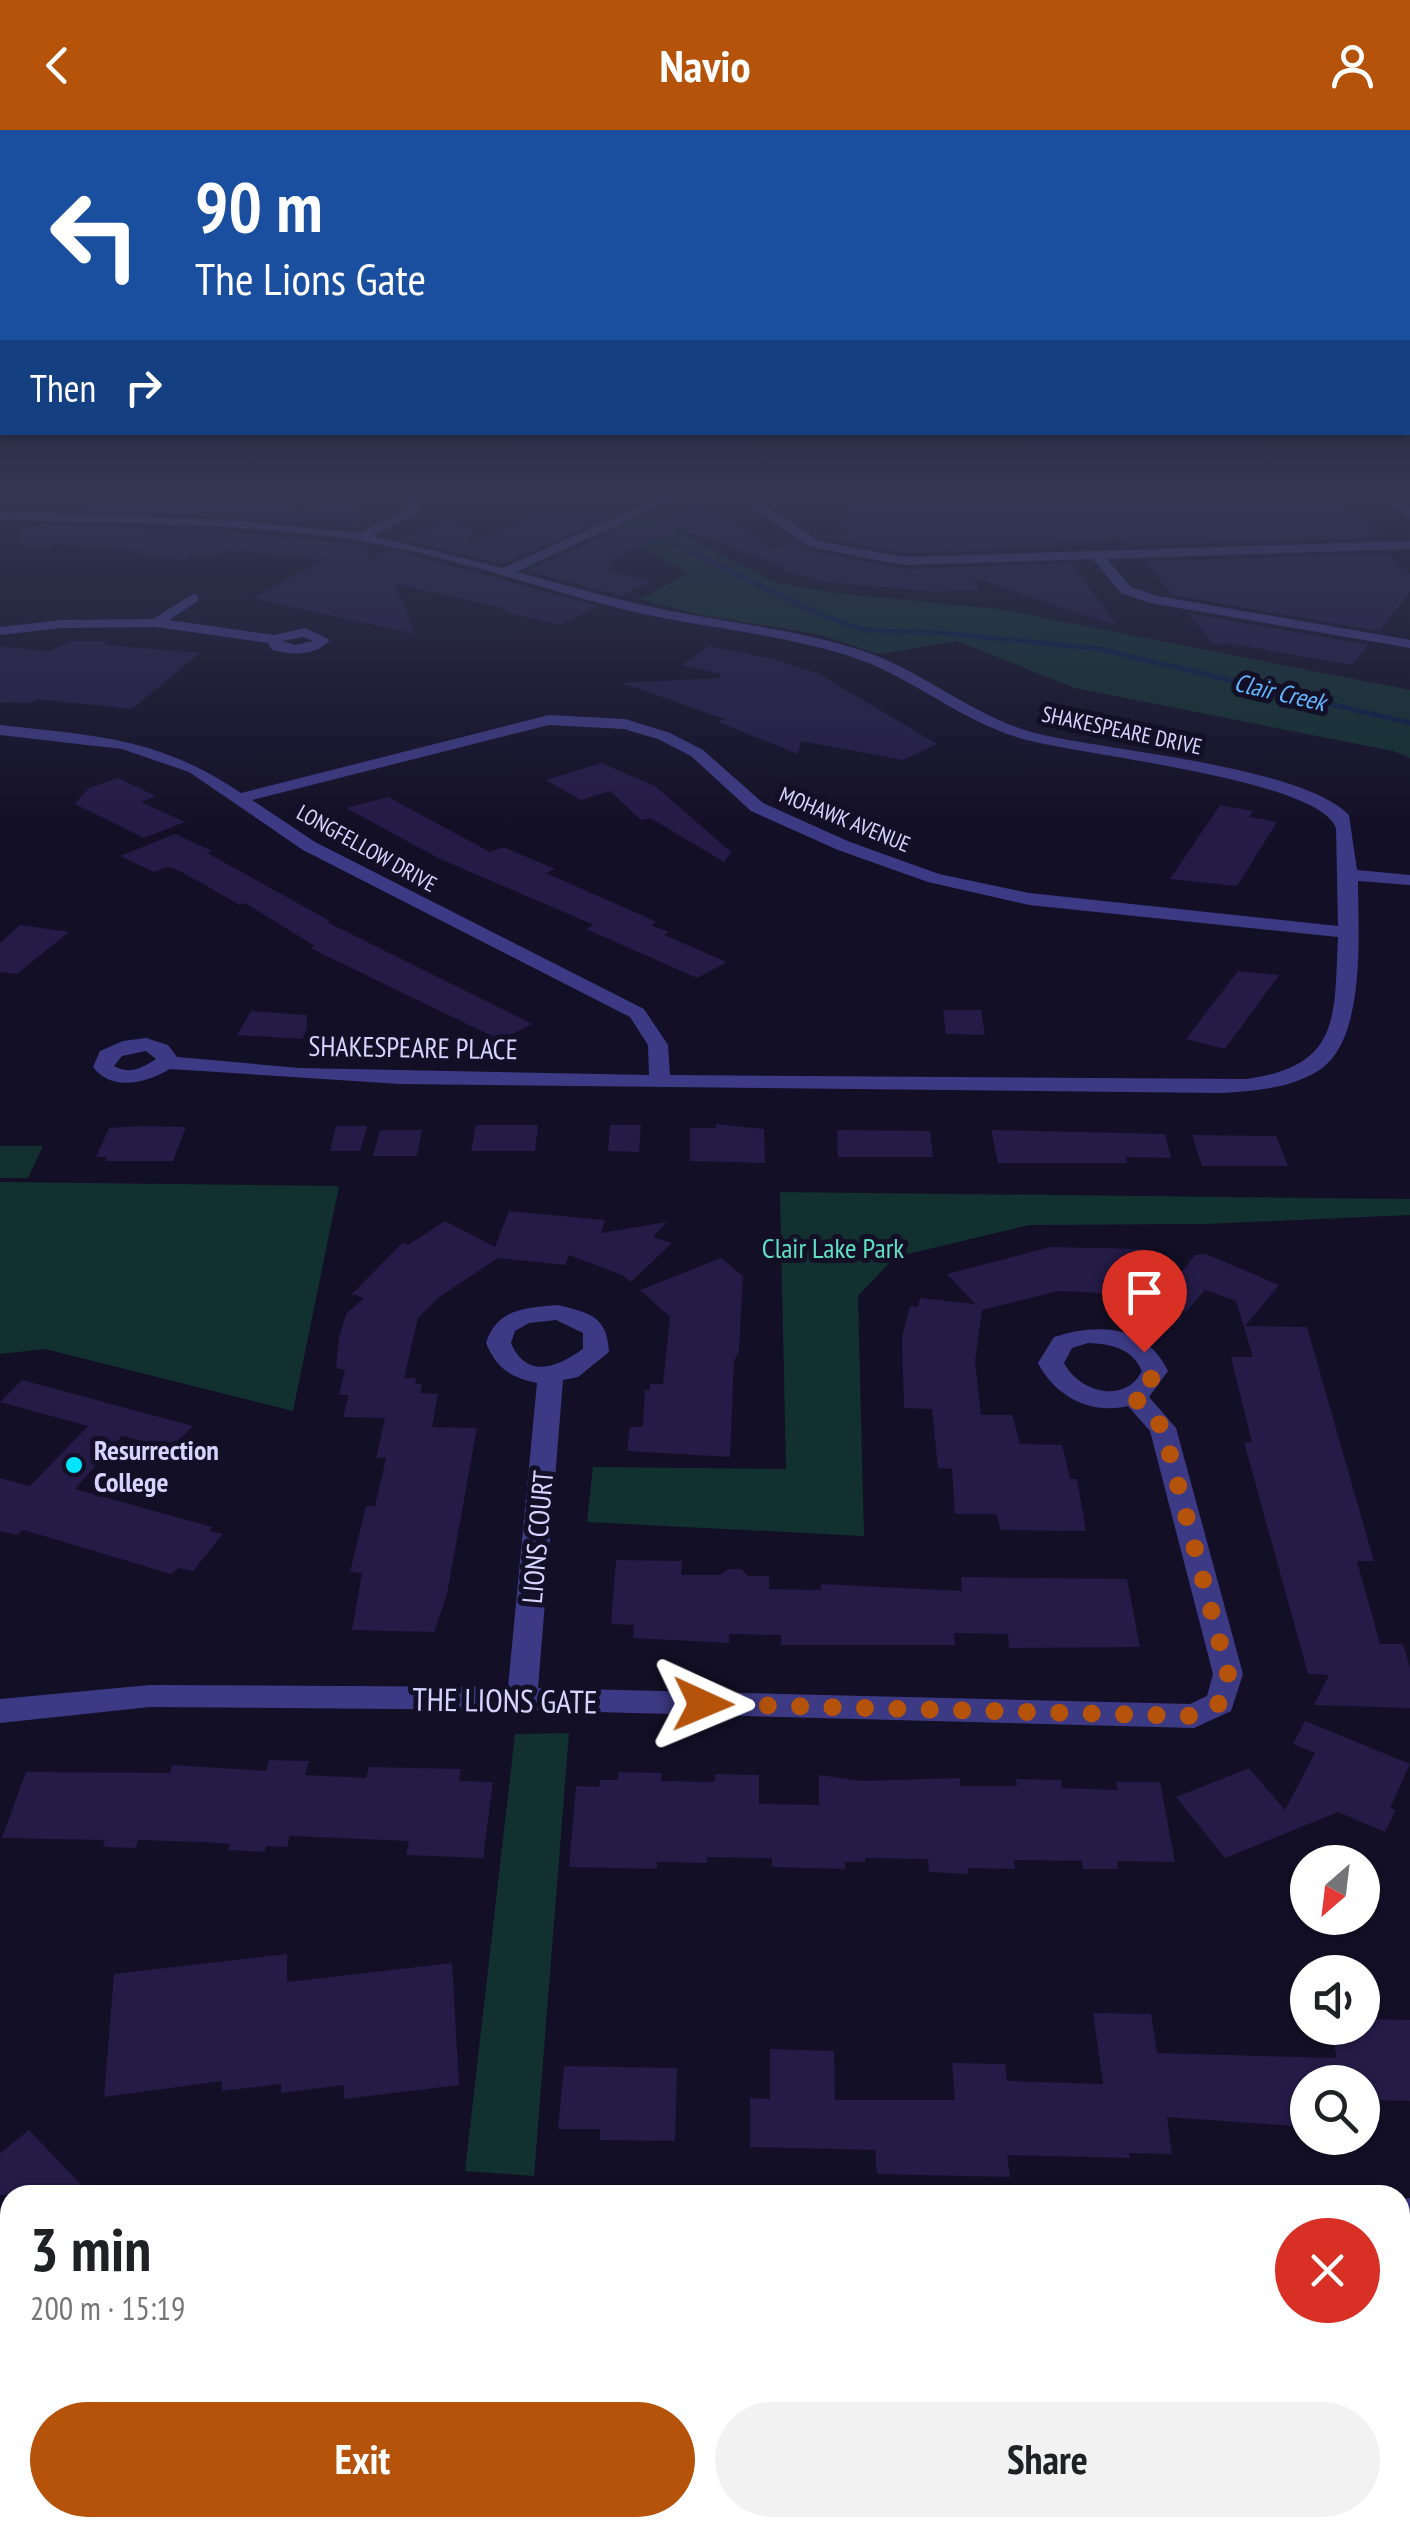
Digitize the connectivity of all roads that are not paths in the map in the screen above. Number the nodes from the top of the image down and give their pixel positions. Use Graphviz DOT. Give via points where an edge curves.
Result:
graph roads {
  1 [pos="185,603"];
  2 [pos="624,603"];
  3 [pos="1174,603"];
  4 [pos="156,624"];
  5 [pos="0,630"];
  6 [pos="274,639"];
  7 [pos="1410,644"];
  8 [pos="0,730"];
  9 [pos="240,798"];
  10 [pos="1351,875"];
  11 [pos="1410,880"];
  12 [pos="1345,932"];
  13 [pos="166,1062"];
  14 [pos="660,1079"];
  15 [pos="551,1375"];
  16 [pos="1133,1396"];
  17 [pos="522,1700"];
  18 [pos="0,1711"];
  1 -- 4 [label="street"];
  2 -- 10 [label="street, SHAKESPEARE DRIVE" via="858,653 1012,731 1326,801 1345,821"];
  3 -- 7 [label="street"];
  4 -- 5 [label="street"];
  4 -- 6 [label="street"];
  8 -- 9 [label="street, LONGFELLOW DRIVE" via="124,744 195,769"];
  9 -- 12 [label="street, MOHAWK AVENUE" via="549,720 625,724 698,753 757,807 934,878 1028,898"];
  9 -- 14 [label="street, LONGFELLOW DRIVE" via="309,846 637,1012 658,1046"];
  10 -- 11 [label="street"];
  10 -- 12 [label="street, SHAKESPEARE DRIVE"];
  12 -- 14 [label="street, SHAKESPEARE DRIVE" via="1339,1028 1329,1054 1286,1077 1175,1087"];
  13 -- 14 [label="street, SHAKESPEARE PLACE" via="350,1076"];
  15 -- 17 [label="street, LIONS COURT"];
  16 -- 17 [label="street, THE LIONS GATE" via="1163,1428 1228,1674 1220,1703 1194,1716"];
  17 -- 18 [label="street, THE LIONS GATE" via="150,1696"];
}
